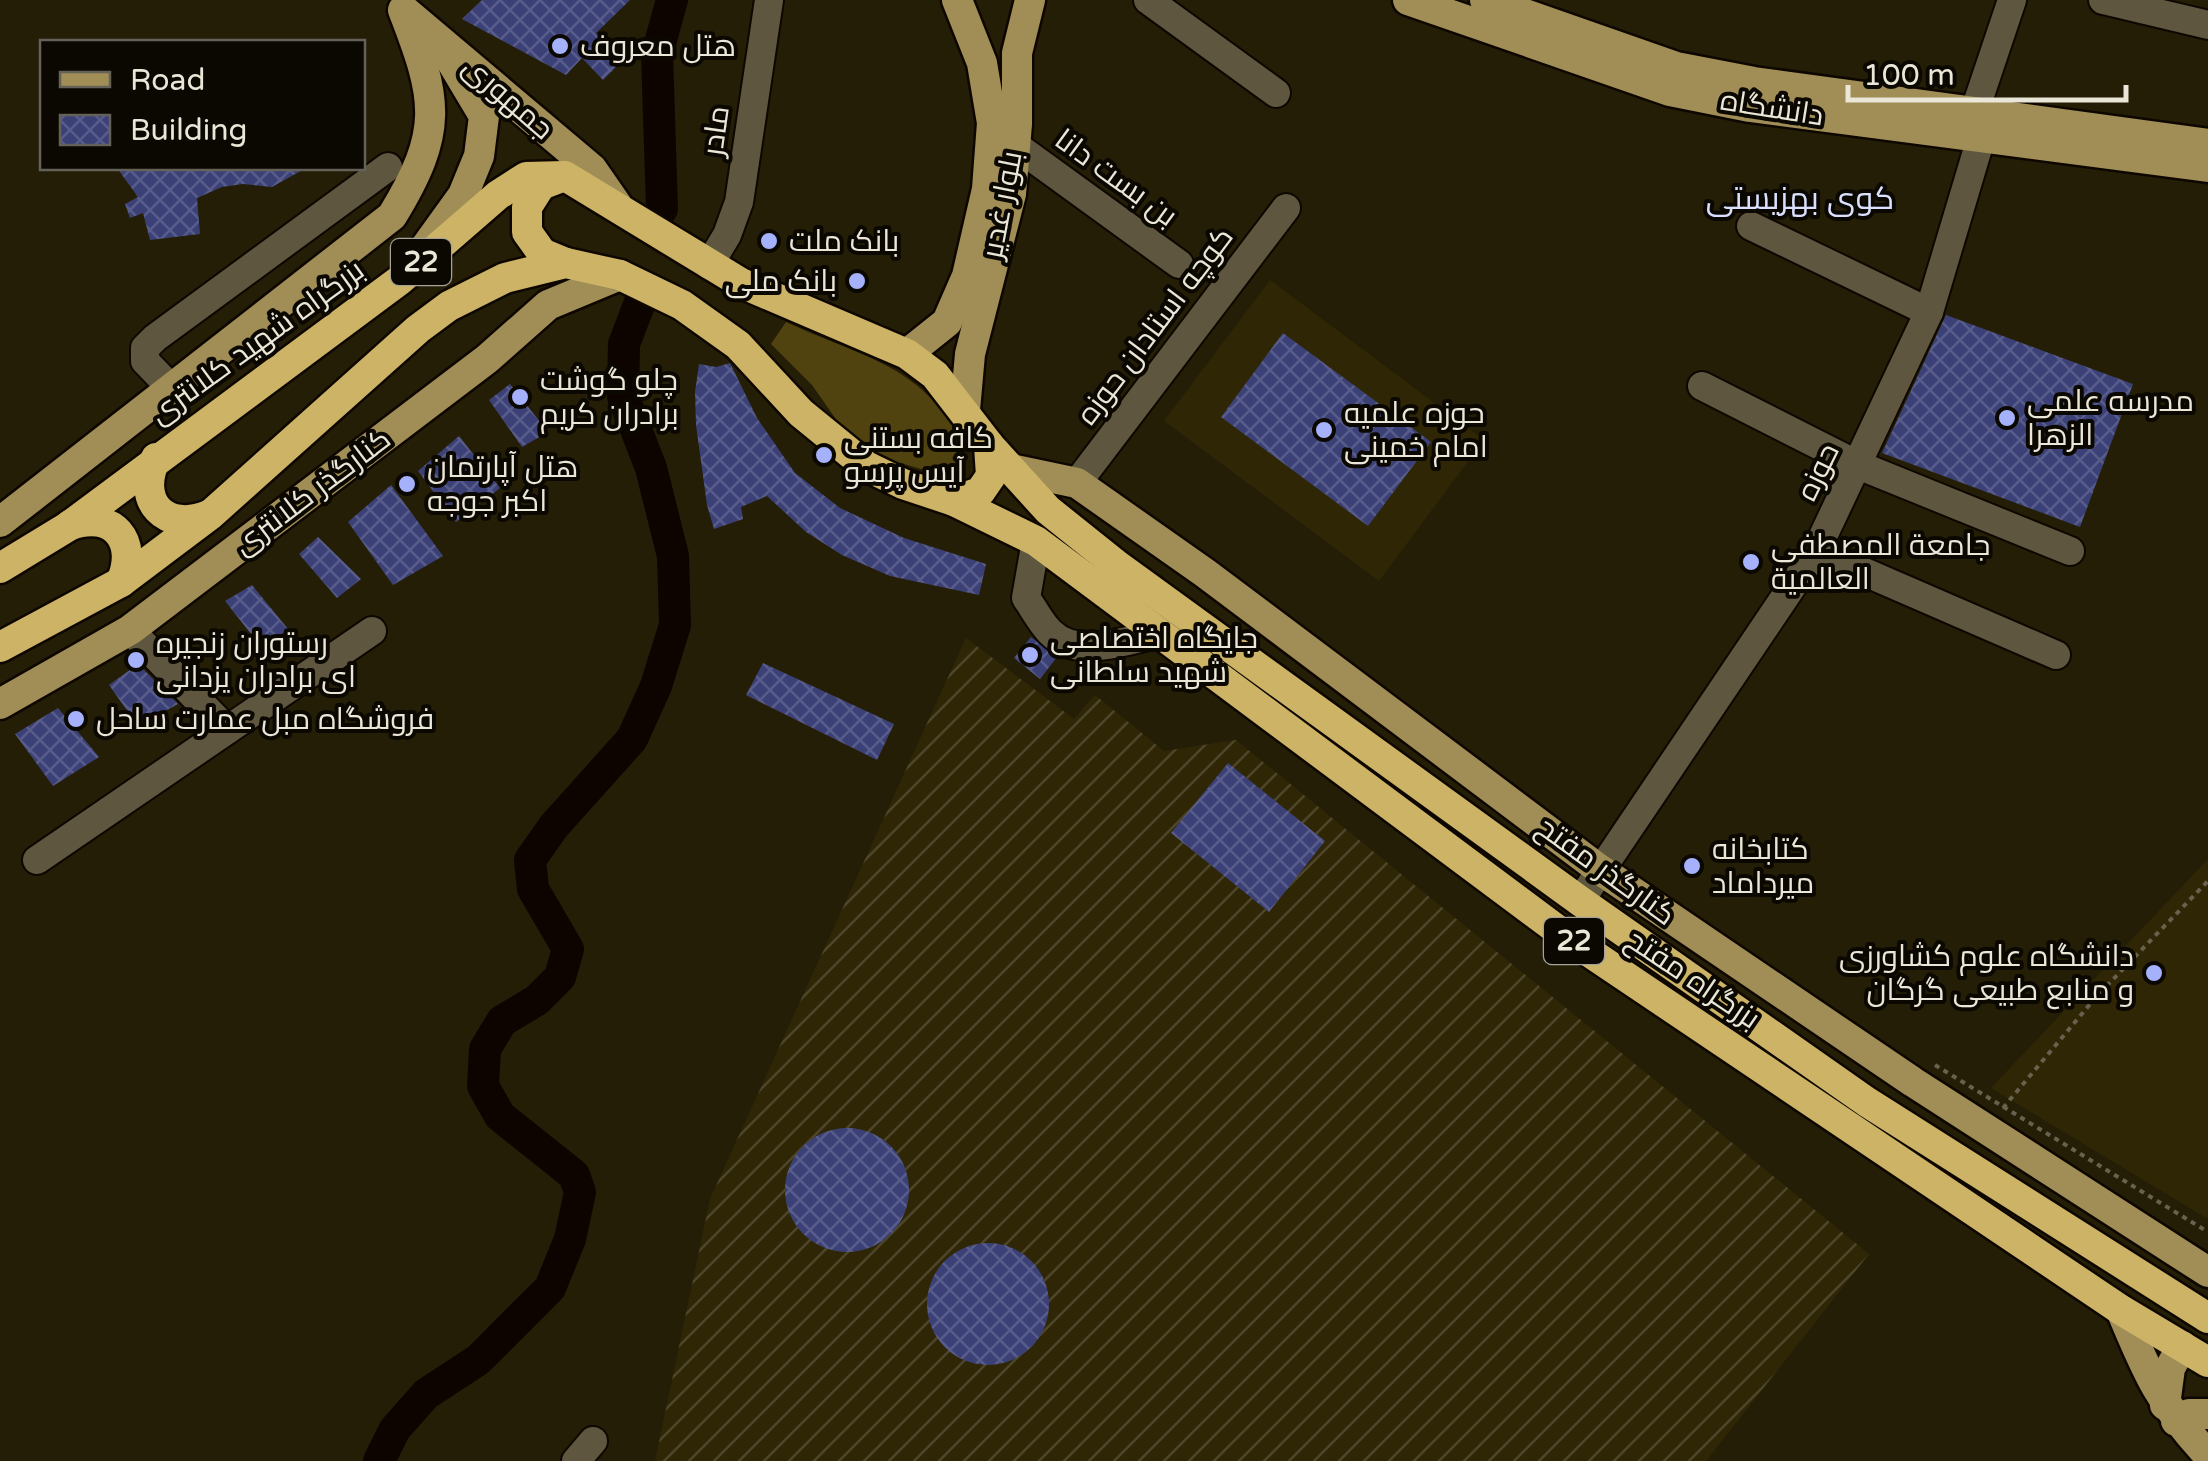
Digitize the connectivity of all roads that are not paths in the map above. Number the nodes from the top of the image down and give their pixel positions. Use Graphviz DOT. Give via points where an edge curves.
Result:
graph roads {
  1 [pos="769,0"];
  2 [pos="958,0"];
  3 [pos="1030,0"];
  4 [pos="1148,0"];
  5 [pos="1408,0"];
  6 [pos="1485,0"];
  7 [pos="2012,0"];
  8 [pos="2103,0"];
  9 [pos="397,5"];
  10 [pos="2208,25"];
  11 [pos="435,36"];
  12 [pos="1276,93"];
  13 [pos="1978,125"];
  14 [pos="2208,144"];
  15 [pos="1015,145"];
  16 [pos="2208,167"];
  17 [pos="388,168"];
  18 [pos="565,176"];
  19 [pos="617,205"];
  20 [pos="1286,208"];
  21 [pos="1751,226"];
  22 [pos="566,263"];
  23 [pos="1179,264"];
  24 [pos="708,265"];
  25 [pos="620,275"];
  26 [pos="400,280"];
  27 [pos="1929,312"];
  28 [pos="907,354"];
  29 [pos="1702,386"];
  30 [pos="170,388"];
  31 [pos="965,410"];
  32 [pos="989,445"];
  33 [pos="156,458"];
  34 [pos="1858,464"];
  35 [pos="1011,469"];
  36 [pos="1077,483"];
  37 [pos="954,501"];
  38 [pos="210,515"];
  39 [pos="0,522"];
  40 [pos="69,526"];
  41 [pos="1036,540"];
  42 [pos="1816,551"];
  43 [pos="2070,551"];
  44 [pos="0,568"];
  45 [pos="1205,573"];
  46 [pos="121,582"];
  47 [pos="1178,608"];
  48 [pos="130,630"];
  49 [pos="372,631"];
  50 [pos="1160,633"];
  51 [pos="0,647"];
  52 [pos="2056,655"];
  53 [pos="0,704"];
  54 [pos="227,730"];
  55 [pos="37,860"];
  56 [pos="1599,869"];
  57 [pos="1580,900"];
  58 [pos="2208,1272"];
  59 [pos="2121,1310"];
  60 [pos="2208,1318"];
  61 [pos="2195,1354"];
  62 [pos="2170,1413"];
  63 [pos="2208,1414"];
  64 [pos="2208,1456"];
  1 -- 24 [label="street, مادر" via="739,202"];
  2 -- 28 [label="main road, بلوار غدیر" via="982,63 992,123 987,189 966,276 946,322"];
  3 -- 15 [label="main road, بلوار غدیر" via="1016,52"];
  4 -- 12 [label="street"];
  5 -- 13 [label="main road, دانشگاه" via="1670,91 1750,107"];
  6 -- 13 [label="main road, دانشگاه" via="1676,67"];
  7 -- 13 [label="street, حوزه"];
  8 -- 10 [label="street"];
  9 -- 11 [label="main road, جمهوری"];
  9 -- 30 [label="main road" via="424,64 430,102 430,136 418,174 392,216"];
  11 -- 19 [label="main road, جمهوری" via="592,169"];
  11 -- 26 [label="main road" via="484,116 479,156 463,195"];
  13 -- 14 [label="main road, دانشگاه"];
  13 -- 16 [label="main road, دانشگاه"];
  13 -- 27 [label="street, حوزه"];
  15 -- 23 [label="street, بن بست دانا"];
  15 -- 31 [label="main road, بلوار غدیر" via="1010,194 970,354"];
  17 -- 30 [label="street" via="145,348 145,361"];
  18 -- 19 [label="highway, 22"];
  18 -- 22 [label="highway" via="541,185 527,207 528,232 542,254"];
  18 -- 26 [label="highway, بزرگراه شهید کلانتری / 22" via="526,177"];
  19 -- 24 [label="highway, 22"];
  20 -- 36 [label="street, کوچه استادان حوزه"];
  21 -- 27 [label="street"];
  22 -- 25 [label="highway, 22"];
  22 -- 38 [label="highway, 22" via="505,278 448,306"];
  24 -- 28 [label="highway, 22"];
  25 -- 37 [label="highway, 22" via="682,305 738,345 801,412 866,466"];
  25 -- 48 [label="main road, کنارگذر کلانتری" via="548,305 487,359"];
  26 -- 33 [label="highway, بزرگراه شهید کلانتری / 22"];
  27 -- 34 [label="street, حوزه"];
  28 -- 31 [label="highway, 22"];
  29 -- 34 [label="street"];
  30 -- 39 [label="main road"];
  31 -- 32 [label="highway, 22"];
  32 -- 35 [label="highway, بزرگراه مفتح / 22"];
  32 -- 37 [label="highway" via="991,476 980,492"];
  33 -- 38 [label="highway" via="148,494 158,510 192,522"];
  33 -- 40 [label="highway, بزرگراه شهید کلانتری / 22"];
  34 -- 42 [label="street, حوزه"];
  34 -- 43 [label="street"];
  35 -- 36 [label="main road, کنارگذر مفتح"];
  35 -- 47 [label="highway, بزرگراه مفتح / 22" via="1048,510"];
  36 -- 45 [label="main road, کنارگذر مفتح"];
  37 -- 41 [label="highway, بزرگراه مفتح / 22"];
  38 -- 46 [label="highway, 22"];
  40 -- 44 [label="highway, بزرگراه شهید کلانتری / 22"];
  40 -- 46 [label="highway" via="104,522 118,532 127,548"];
  41 -- 50 [label="highway, بزرگراه مفتح / 22"];
  41 -- 50 [label="street" via="1026,598 1051,634 1067,643 1102,646"];
  42 -- 52 [label="street"];
  42 -- 56 [label="street, حوزه"];
  45 -- 47 [label="main road"];
  45 -- 56 [label="main road, کنارگذر مفتح"];
  46 -- 51 [label="highway, 22"];
  47 -- 57 [label="highway, بزرگراه مفتح / 22"];
  48 -- 53 [label="main road, کنارگذر کلانتری"];
  48 -- 54 [label="street"];
  49 -- 54 [label="street"];
  50 -- 59 [label="highway, بزرگراه مفتح / 22" via="1567,936"];
  54 -- 55 [label="street"];
  56 -- 57 [label="street, حوزه"];
  56 -- 58 [label="main road, کنارگذر مفتح"];
  57 -- 60 [label="highway, بزرگراه مفتح / 22" via="1868,1102"];
  59 -- 61 [label="highway, بزرگراه مفتح / 22"];
  59 -- 62 [label="main road"];
  61 -- 62 [label="main road" via="2170,1368"];
  62 -- 63 [label="main road"];
  62 -- 64 [label="main road"];
}
